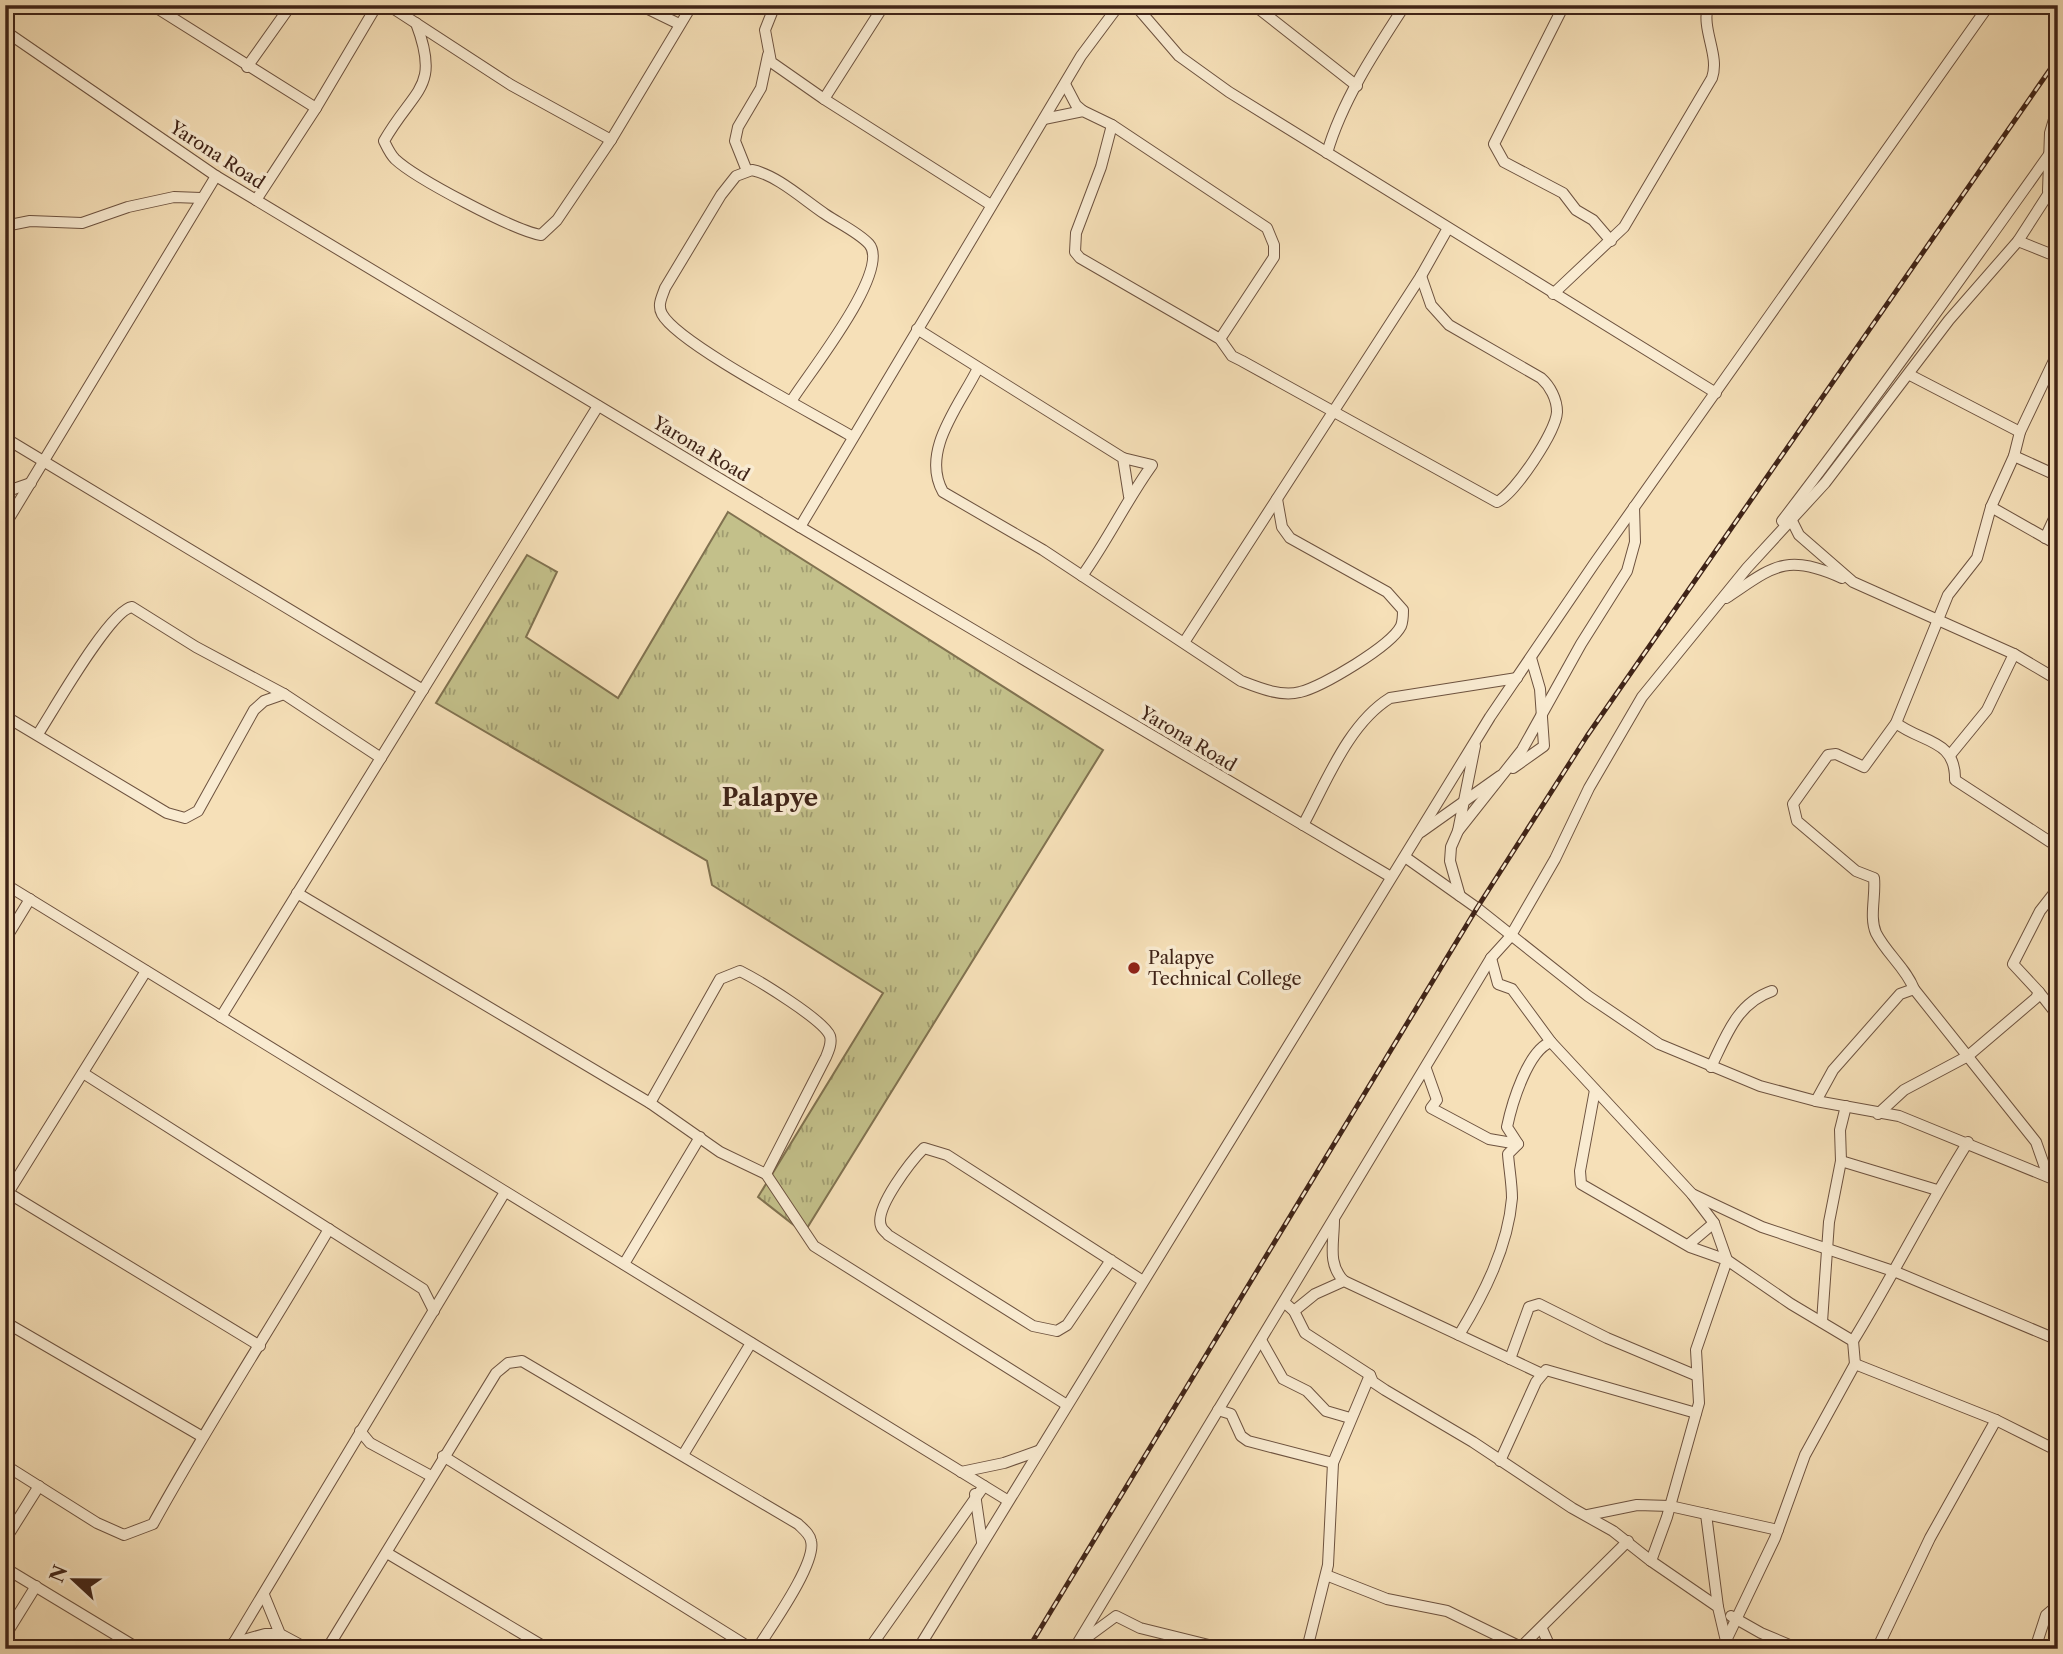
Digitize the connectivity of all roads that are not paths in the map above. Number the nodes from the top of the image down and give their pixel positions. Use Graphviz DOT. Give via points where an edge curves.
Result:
graph roads {
  1 [pos="152,5"];
  2 [pos="291,5"];
  3 [pos="377,5"];
  4 [pos="387,5"];
  5 [pos="640,5"];
  6 [pos="692,5"];
  7 [pos="775,5"];
  8 [pos="884,5"];
  9 [pos="1119,5"];
  10 [pos="1135,5"];
  11 [pos="1254,5"];
  12 [pos="1405,5"];
  13 [pos="1564,5"];
  14 [pos="1708,5"];
  15 [pos="1974,5"];
  16 [pos="1989,5"];
  17 [pos="1980,18"];
  18 [pos="416,23"];
  19 [pos="680,24"];
  20 [pos="5,30"];
  21 [pos="10,39"];
  22 [pos="768,55"];
  23 [pos="247,67"];
  24 [pos="1065,84"];
  25 [pos="1357,86"];
  26 [pos="824,99"];
  27 [pos="2058,106"];
  28 [pos="316,108"];
  29 [pos="1083,111"];
  30 [pos="1044,119"];
  31 [pos="1112,125"];
  32 [pos="611,140"];
  33 [pos="2058,142"];
  34 [pos="1327,153"];
  35 [pos="2050,153"];
  36 [pos="747,171"];
  37 [pos="216,176"];
  38 [pos="2058,179"];
  39 [pos="2048,195"];
  40 [pos="201,198"];
  41 [pos="256,200"];
  42 [pos="991,205"];
  43 [pos="5,226"];
  44 [pos="1448,228"];
  45 [pos="1611,241"];
  46 [pos="2018,241"];
  47 [pos="2058,257"];
  48 [pos="1420,276"];
  49 [pos="1553,293"];
  50 [pos="917,329"];
  51 [pos="1220,339"];
  52 [pos="2058,352"];
  53 [pos="978,368"];
  54 [pos="1910,375"];
  55 [pos="1716,393"];
  56 [pos="792,400"];
  57 [pos="598,406"];
  58 [pos="1330,412"];
  59 [pos="2020,432"];
  60 [pos="853,437"];
  61 [pos="5,438"];
  62 [pos="2014,456"];
  63 [pos="1123,457"];
  64 [pos="44,462"];
  65 [pos="2058,476"];
  66 [pos="31,483"];
  67 [pos="5,494"];
  68 [pos="1129,496"];
  69 [pos="1277,499"];
  70 [pos="1634,507"];
  71 [pos="1991,508"];
  72 [pos="2058,510"];
  73 [pos="1791,519"];
  74 [pos="8,521"];
  75 [pos="800,527"];
  76 [pos="1774,537"];
  77 [pos="2045,538"];
  78 [pos="2058,545"];
  79 [pos="1082,576"];
  80 [pos="1853,582"];
  81 [pos="1717,604"];
  82 [pos="1937,621"];
  83 [pos="1185,641"];
  84 [pos="2014,654"];
  85 [pos="1531,658"];
  86 [pos="1517,678"];
  87 [pos="2058,680"];
  88 [pos="423,690"];
  89 [pos="284,694"];
  90 [pos="1541,714"];
  91 [pos="5,716"];
  92 [pos="1896,723"];
  93 [pos="38,734"];
  94 [pos="1476,738"];
  95 [pos="1951,754"];
  96 [pos="381,758"];
  97 [pos="1505,774"];
  98 [pos="1462,803"];
  99 [pos="1303,825"];
  100 [pos="1458,831"];
  101 [pos="1420,832"];
  102 [pos="2058,848"];
  103 [pos="1405,857"];
  104 [pos="1391,877"];
  105 [pos="5,884"];
  106 [pos="2058,888"];
  107 [pos="297,893"];
  108 [pos="1460,896"];
  109 [pos="30,900"];
  110 [pos="1510,937"];
  111 [pos="5,940"];
  112 [pos="1492,958"];
  113 [pos="146,971"];
  114 [pos="1914,989"];
  115 [pos="1772,992"];
  116 [pos="2039,992"];
  117 [pos="2054,1004"];
  118 [pos="2058,1016"];
  119 [pos="221,1017"];
  120 [pos="1551,1042"];
  121 [pos="1968,1056"];
  122 [pos="1711,1067"];
  123 [pos="1426,1069"];
  124 [pos="83,1073"];
  125 [pos="1595,1090"];
  126 [pos="1816,1101"];
  127 [pos="650,1102"];
  128 [pos="1846,1106"];
  129 [pos="1878,1114"];
  130 [pos="700,1137"];
  131 [pos="1968,1142"];
  132 [pos="1518,1144"];
  133 [pos="1841,1160"];
  134 [pos="2058,1170"];
  135 [pos="766,1174"];
  136 [pos="2053,1179"];
  137 [pos="1937,1190"];
  138 [pos="505,1192"];
  139 [pos="6,1194"];
  140 [pos="1692,1194"];
  141 [pos="1334,1220"];
  142 [pos="1714,1223"];
  143 [pos="329,1229"];
  144 [pos="1688,1245"];
  145 [pos="1827,1248"];
  146 [pos="1111,1260"];
  147 [pos="1727,1260"];
  148 [pos="624,1264"];
  149 [pos="1896,1272"];
  150 [pos="1143,1281"];
  151 [pos="1344,1282"];
  152 [pos="448,1288"];
  153 [pos="423,1289"];
  154 [pos="1284,1302"];
  155 [pos="434,1311"];
  156 [pos="1294,1311"];
  157 [pos="5,1322"];
  158 [pos="1822,1322"];
  159 [pos="1460,1335"];
  160 [pos="1261,1340"];
  161 [pos="2058,1340"];
  162 [pos="1853,1341"];
  163 [pos="751,1343"];
  164 [pos="260,1346"];
  165 [pos="1510,1359"];
  166 [pos="1855,1364"];
  167 [pos="1542,1374"];
  168 [pos="1695,1374"];
  169 [pos="1370,1375"];
  170 [pos="1067,1405"];
  171 [pos="1218,1410"];
  172 [pos="1696,1413"];
  173 [pos="1350,1418"];
  174 [pos="1996,1420"];
  175 [pos="360,1430"];
  176 [pos="201,1436"];
  177 [pos="1039,1451"];
  178 [pos="2058,1451"];
  179 [pos="683,1455"];
  180 [pos="443,1456"];
  181 [pos="1500,1461"];
  182 [pos="1333,1463"];
  183 [pos="5,1465"];
  184 [pos="965,1474"];
  185 [pos="430,1476"];
  186 [pos="39,1486"];
  187 [pos="984,1486"];
  188 [pos="976,1496"];
  189 [pos="1007,1500"];
  190 [pos="1670,1506"];
  191 [pos="1706,1514"];
  192 [pos="1588,1515"];
  193 [pos="1777,1530"];
  194 [pos="5,1539"];
  195 [pos="1628,1541"];
  196 [pos="982,1542"];
  197 [pos="387,1553"];
  198 [pos="1651,1561"];
  199 [pos="5,1568"];
  200 [pos="1326,1575"];
  201 [pos="36,1586"];
  202 [pos="264,1595"];
  203 [pos="2058,1605"];
  204 [pos="1720,1610"];
  205 [pos="1737,1618"];
  206 [pos="1542,1629"];
  207 [pos="280,1634"];
  208 [pos="5,1636"];
  209 [pos="1724,1645"];
  210 [pos="231,1646"];
  211 [pos="1075,1647"];
  212 [pos="1521,1648"];
  213 [pos="139,1649"];
  214 [pos="308,1649"];
  215 [pos="327,1649"];
  216 [pos="548,1649"];
  217 [pos="752,1649"];
  218 [pos="757,1649"];
  219 [pos="869,1649"];
  220 [pos="918,1649"];
  221 [pos="1225,1649"];
  222 [pos="1307,1649"];
  223 [pos="1551,1649"];
  224 [pos="1799,1649"];
  225 [pos="1877,1649"];
  226 [pos="2035,1649"];
  1 -- 23 [label="street"];
  2 -- 23 [label="street"];
  3 -- 28 [label="street"];
  4 -- 18 [label="street"];
  5 -- 19 [label="street"];
  6 -- 19 [label="street"];
  7 -- 22 [label="street" via="765,30"];
  8 -- 26 [label="street"];
  9 -- 24 [label="street"];
  10 -- 34 [label="street" via="1179,56"];
  11 -- 25 [label="street"];
  12 -- 25 [label="street"];
  13 -- 45 [label="street" via="1494,144 1504,162 1563,193"];
  14 -- 45 [label="street" via="1705,24 1714,63 1712,78 1624,227"];
  15 -- 17 [label="street"];
  16 -- 17 [label="street"];
  17 -- 55 [label="street"];
  18 -- 32 [label="street" via="511,85"];
  18 -- 32 [label="street" via="427,51 428,70 384,141 402,164 474,206 541,235 557,220"];
  19 -- 32 [label="street"];
  20 -- 21 [label="street, Yarona Road"];
  21 -- 37 [label="street, Yarona Road"];
  22 -- 26 [label="street" via="771,62"];
  22 -- 36 [label="street" via="761,88 737,134 738,155"];
  23 -- 28 [label="street"];
  24 -- 29 [label="street"];
  24 -- 30 [label="street"];
  25 -- 34 [label="street" via="1333,131"];
  26 -- 42 [label="street"];
  27 -- 35 [label="street"];
  28 -- 41 [label="street"];
  29 -- 30 [label="street"];
  29 -- 31 [label="street"];
  30 -- 42 [label="street"];
  31 -- 51 [label="street" via="1076,233 1075,252"];
  31 -- 51 [label="street" via="1254,218 1270,236 1274,257"];
  33 -- 35 [label="street"];
  34 -- 44 [label="street"];
  35 -- 39 [label="street"];
  35 -- 76 [label="street" via="1894,376 1814,475"];
  36 -- 56 [label="street" via="757,171 794,193 869,244 874,253 871,276"];
  36 -- 56 [label="street" via="736,176 720,195 659,305 684,338"];
  37 -- 40 [label="street"];
  37 -- 41 [label="street, Yarona Road"];
  38 -- 39 [label="street"];
  39 -- 46 [label="street"];
  40 -- 43 [label="street" via="174,197 82,223 30,221"];
  40 -- 64 [label="street"];
  41 -- 57 [label="street, Yarona Road"];
  42 -- 50 [label="street"];
  44 -- 48 [label="street"];
  44 -- 49 [label="street"];
  45 -- 49 [label="street"];
  46 -- 47 [label="street"];
  46 -- 54 [label="street"];
  48 -- 58 [label="street"];
  48 -- 58 [label="street" via="1431,305 1448,325 1547,384 1557,414 1530,467 1505,498 1493,502"];
  49 -- 55 [label="street"];
  50 -- 53 [label="street"];
  50 -- 60 [label="street"];
  51 -- 58 [label="street" via="1232,356"];
  52 -- 59 [label="street"];
  53 -- 63 [label="street"];
  53 -- 79 [label="street" via="941,440 934,476 943,492"];
  54 -- 59 [label="street"];
  54 -- 73 [label="street"];
  55 -- 70 [label="street"];
  56 -- 60 [label="street"];
  57 -- 75 [label="street, Yarona Road"];
  57 -- 88 [label="street"];
  58 -- 69 [label="street"];
  59 -- 62 [label="street"];
  60 -- 75 [label="street"];
  61 -- 64 [label="street"];
  62 -- 65 [label="street"];
  62 -- 71 [label="street"];
  63 -- 68 [label="street"];
  63 -- 68 [label="street" via="1152,466"];
  64 -- 66 [label="street"];
  64 -- 88 [label="street"];
  66 -- 67 [label="street"];
  66 -- 74 [label="street"];
  67 -- 74 [label="street"];
  68 -- 79 [label="street"];
  69 -- 83 [label="street"];
  69 -- 83 [label="street" via="1282,527 1290,538 1391,594 1403,610 1401,625 1356,664 1299,693 1278,693 1241,681"];
  70 -- 85 [label="street"];
  70 -- 90 [label="street" via="1635,542 1627,571"];
  71 -- 77 [label="street"];
  71 -- 82 [label="street" via="1977,558 1948,595"];
  72 -- 77 [label="street"];
  73 -- 76 [label="street"];
  73 -- 80 [label="street" via="1799,535"];
  75 -- 99 [label="street, Yarona Road"];
  76 -- 81 [label="street"];
  77 -- 78 [label="street"];
  79 -- 83 [label="street"];
  80 -- 81 [label="street" via="1800,564 1765,570"];
  80 -- 82 [label="street"];
  81 -- 110 [label="street" via="1642,697"];
  82 -- 84 [label="street"];
  82 -- 92 [label="street"];
  84 -- 87 [label="street"];
  84 -- 95 [label="street" via="1987,710"];
  85 -- 86 [label="street"];
  85 -- 90 [label="street" via="1541,689"];
  86 -- 94 [label="street"];
  86 -- 99 [label="street" via="1390,698 1375,707"];
  88 -- 96 [label="street"];
  89 -- 93 [label="street" via="128,607 103,634"];
  89 -- 93 [label="street" via="254,710 198,811 185,818 167,813"];
  89 -- 96 [label="street"];
  90 -- 97 [label="street"];
  90 -- 97 [label="street" via="1544,746"];
  91 -- 93 [label="street"];
  92 -- 95 [label="street"];
  92 -- 114 [label="street" via="1864,767 1828,755 1793,804 1793,812 1797,821 1856,871 1874,878 1876,932"];
  94 -- 98 [label="street"];
  94 -- 101 [label="street"];
  95 -- 102 [label="street" via="1955,779"];
  96 -- 107 [label="street"];
  97 -- 98 [label="street"];
  97 -- 100 [label="street"];
  98 -- 100 [label="street"];
  98 -- 101 [label="street"];
  99 -- 104 [label="street, Yarona Road"];
  100 -- 108 [label="street" via="1450,861"];
  101 -- 103 [label="street"];
  103 -- 104 [label="street"];
  103 -- 108 [label="street"];
  104 -- 150 [label="street"];
  105 -- 109 [label="street"];
  106 -- 116 [label="street" via="2040,911 2013,964"];
  107 -- 119 [label="street"];
  107 -- 127 [label="street"];
  108 -- 110 [label="street"];
  109 -- 111 [label="street"];
  109 -- 113 [label="street"];
  110 -- 112 [label="street"];
  110 -- 122 [label="street" via="1628,1026"];
  112 -- 120 [label="street" via="1498,984 1512,989"];
  112 -- 123 [label="street"];
  113 -- 119 [label="street"];
  113 -- 124 [label="street"];
  114 -- 121 [label="street"];
  114 -- 126 [label="street" via="1900,995 1833,1070"];
  115 -- 122 [label="street" via="1741,1011"];
  116 -- 117 [label="street"];
  116 -- 121 [label="street"];
  117 -- 118 [label="street"];
  119 -- 138 [label="street"];
  120 -- 125 [label="street"];
  120 -- 132 [label="street" via="1532,1058 1507,1126"];
  121 -- 129 [label="street" via="1904,1090"];
  121 -- 136 [label="street" via="2036,1142"];
  122 -- 126 [label="street"];
  123 -- 132 [label="street" via="1437,1100 1431,1108 1489,1139"];
  123 -- 141 [label="street"];
  124 -- 139 [label="street"];
  124 -- 143 [label="street"];
  125 -- 140 [label="street"];
  125 -- 144 [label="street" via="1581,1184"];
  126 -- 128 [label="street"];
  127 -- 130 [label="street"];
  127 -- 135 [label="street" via="720,979 740,971 779,993 827,1030 831,1040"];
  128 -- 129 [label="street"];
  128 -- 133 [label="street" via="1840,1130"];
  129 -- 131 [label="street" via="1899,1116"];
  130 -- 135 [label="street"];
  130 -- 148 [label="street"];
  131 -- 136 [label="street"];
  131 -- 137 [label="street"];
  132 -- 159 [label="street" via="1508,1154 1511,1198 1500,1250 1483,1295"];
  133 -- 137 [label="street"];
  133 -- 145 [label="street"];
  134 -- 136 [label="street"];
  135 -- 170 [label="street" via="814,1246"];
  137 -- 149 [label="street"];
  138 -- 148 [label="street"];
  138 -- 152 [label="street"];
  139 -- 164 [label="street"];
  140 -- 142 [label="street"];
  140 -- 145 [label="street" via="1762,1227"];
  141 -- 151 [label="street" via="1334,1272"];
  141 -- 154 [label="street"];
  142 -- 144 [label="street"];
  142 -- 147 [label="street"];
  143 -- 153 [label="street"];
  143 -- 164 [label="street"];
  144 -- 147 [label="street"];
  145 -- 149 [label="street"];
  145 -- 158 [label="street"];
  146 -- 146 [label="street" via="932,1148 924,1148 909,1164 881,1216 888,1235 1044,1330 1057,1331 1067,1325"];
  146 -- 150 [label="street"];
  147 -- 158 [label="street"];
  147 -- 168 [label="street" via="1696,1350"];
  148 -- 163 [label="street"];
  149 -- 161 [label="street"];
  149 -- 162 [label="street"];
  150 -- 170 [label="street"];
  151 -- 156 [label="street" via="1315,1294"];
  151 -- 159 [label="street"];
  152 -- 153 [label="street"];
  152 -- 155 [label="street"];
  153 -- 155 [label="street"];
  154 -- 156 [label="street"];
  154 -- 160 [label="street"];
  155 -- 175 [label="street"];
  156 -- 169 [label="street" via="1305,1333"];
  157 -- 176 [label="street"];
  158 -- 162 [label="street"];
  159 -- 165 [label="street"];
  160 -- 171 [label="street"];
  160 -- 173 [label="street" via="1283,1379 1307,1391 1326,1410"];
  162 -- 166 [label="street"];
  163 -- 179 [label="street"];
  163 -- 184 [label="street"];
  164 -- 176 [label="street"];
  165 -- 167 [label="street"];
  165 -- 168 [label="street" via="1529,1307 1539,1304"];
  166 -- 174 [label="street"];
  166 -- 193 [label="street" via="1805,1455"];
  167 -- 172 [label="street" via="1554,1370"];
  167 -- 181 [label="street"];
  168 -- 172 [label="street"];
  169 -- 173 [label="street"];
  169 -- 181 [label="street" via="1373,1382"];
  170 -- 177 [label="street"];
  171 -- 182 [label="street" via="1231,1415 1248,1441"];
  171 -- 211 [label="street"];
  172 -- 190 [label="street"];
  173 -- 182 [label="street"];
  174 -- 178 [label="street"];
  174 -- 225 [label="street" via="1930,1538"];
  175 -- 185 [label="street" via="370,1443"];
  175 -- 202 [label="street"];
  176 -- 186 [label="street" via="153,1524 139,1531 124,1535 106,1527"];
  177 -- 184 [label="street"];
  177 -- 189 [label="street"];
  179 -- 180 [label="street" via="522,1361 508,1363 496,1373"];
  179 -- 218 [label="street" via="798,1524 812,1543 809,1562"];
  180 -- 185 [label="street"];
  180 -- 217 [label="street"];
  181 -- 192 [label="street"];
  182 -- 200 [label="street"];
  183 -- 186 [label="street"];
  184 -- 187 [label="street"];
  184 -- 188 [label="street"];
  185 -- 197 [label="street"];
  186 -- 194 [label="street"];
  187 -- 188 [label="street"];
  187 -- 189 [label="street"];
  188 -- 196 [label="street"];
  188 -- 219 [label="street"];
  189 -- 196 [label="street"];
  190 -- 191 [label="street"];
  190 -- 192 [label="street" via="1637,1505"];
  190 -- 198 [label="street"];
  191 -- 193 [label="street"];
  191 -- 204 [label="street"];
  192 -- 195 [label="street"];
  193 -- 205 [label="street"];
  195 -- 198 [label="street"];
  195 -- 206 [label="street"];
  196 -- 220 [label="street"];
  197 -- 215 [label="street"];
  197 -- 216 [label="street"];
  198 -- 204 [label="street"];
  199 -- 201 [label="street"];
  200 -- 212 [label="street" via="1387,1599 1447,1611"];
  200 -- 222 [label="street"];
  201 -- 208 [label="street"];
  201 -- 213 [label="street"];
  202 -- 207 [label="street"];
  202 -- 210 [label="street"];
  203 -- 226 [label="street" via="2046,1615"];
  204 -- 205 [label="street"];
  204 -- 209 [label="street"];
  205 -- 209 [label="street"];
  205 -- 224 [label="street"];
  206 -- 212 [label="street"];
  206 -- 223 [label="street"];
  207 -- 210 [label="street" via="265,1634"];
  207 -- 214 [label="street"];
  211 -- 221 [label="street" via="1116,1616 1152,1632"];
}
